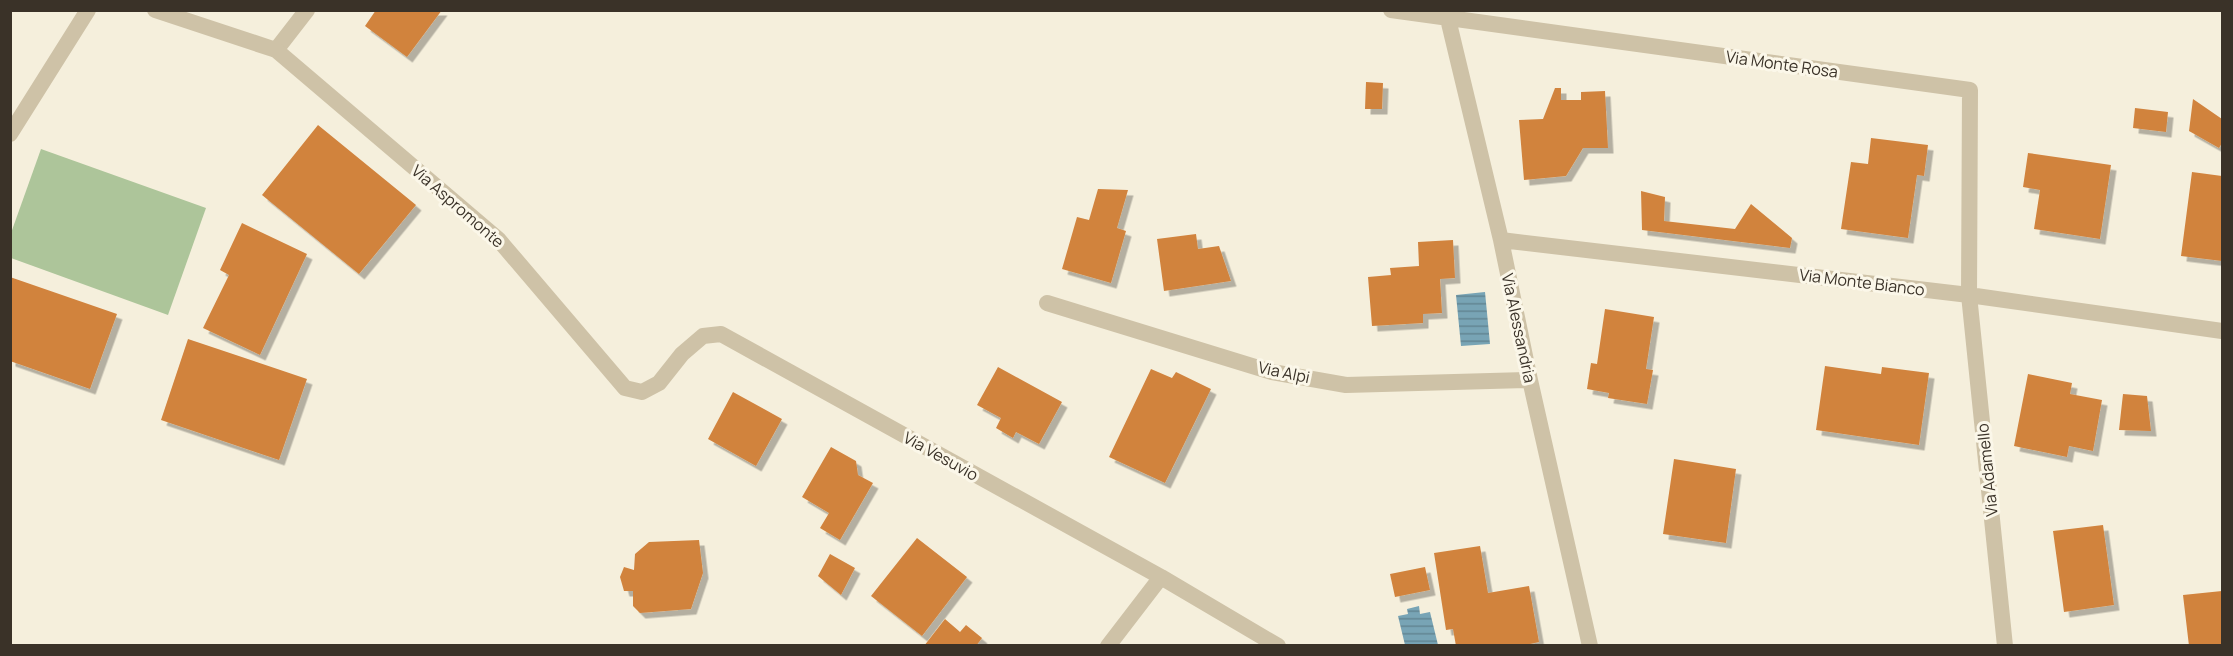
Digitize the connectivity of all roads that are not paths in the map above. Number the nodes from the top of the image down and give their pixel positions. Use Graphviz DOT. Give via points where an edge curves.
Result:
graph roads {
  1 [pos="88,10"];
  2 [pos="155,10"];
  3 [pos="307,10"];
  4 [pos="1391,10"];
  5 [pos="1449,15"];
  6 [pos="276,50"];
  7 [pos="10,134"];
  8 [pos="1501,240"];
  9 [pos="1969,295"];
  10 [pos="1047,303"];
  11 [pos="2223,331"];
  12 [pos="721,334"];
  13 [pos="1530,380"];
  14 [pos="1161,577"];
  15 [pos="1108,645"];
  16 [pos="1278,645"];
  17 [pos="1590,645"];
  18 [pos="2005,645"];
  1 -- 7 [label="street"];
  2 -- 6 [label="street, Via Aspromonte"];
  3 -- 6 [label="street"];
  4 -- 5 [label="street, Via Monte Rosa"];
  5 -- 8 [label="street, Via Alessandria"];
  5 -- 9 [label="street, Via Monte Rosa" via="1970,90"];
  6 -- 12 [label="street, Via Aspromonte" via="498,239 626,388 642,392 658,383 703,336"];
  8 -- 9 [label="street, Via Monte Bianco"];
  8 -- 13 [label="street, Via Alessandria"];
  9 -- 11 [label="street, Via Monte Bianco"];
  9 -- 18 [label="street, Via Adamello"];
  10 -- 13 [label="street, Via Alpi" via="1272,372 1346,385"];
  12 -- 14 [label="street, Via Vesuvio"];
  13 -- 17 [label="street, Via Alessandria"];
  14 -- 15 [label="street"];
  14 -- 16 [label="street, Via Vesuvio"];
}
